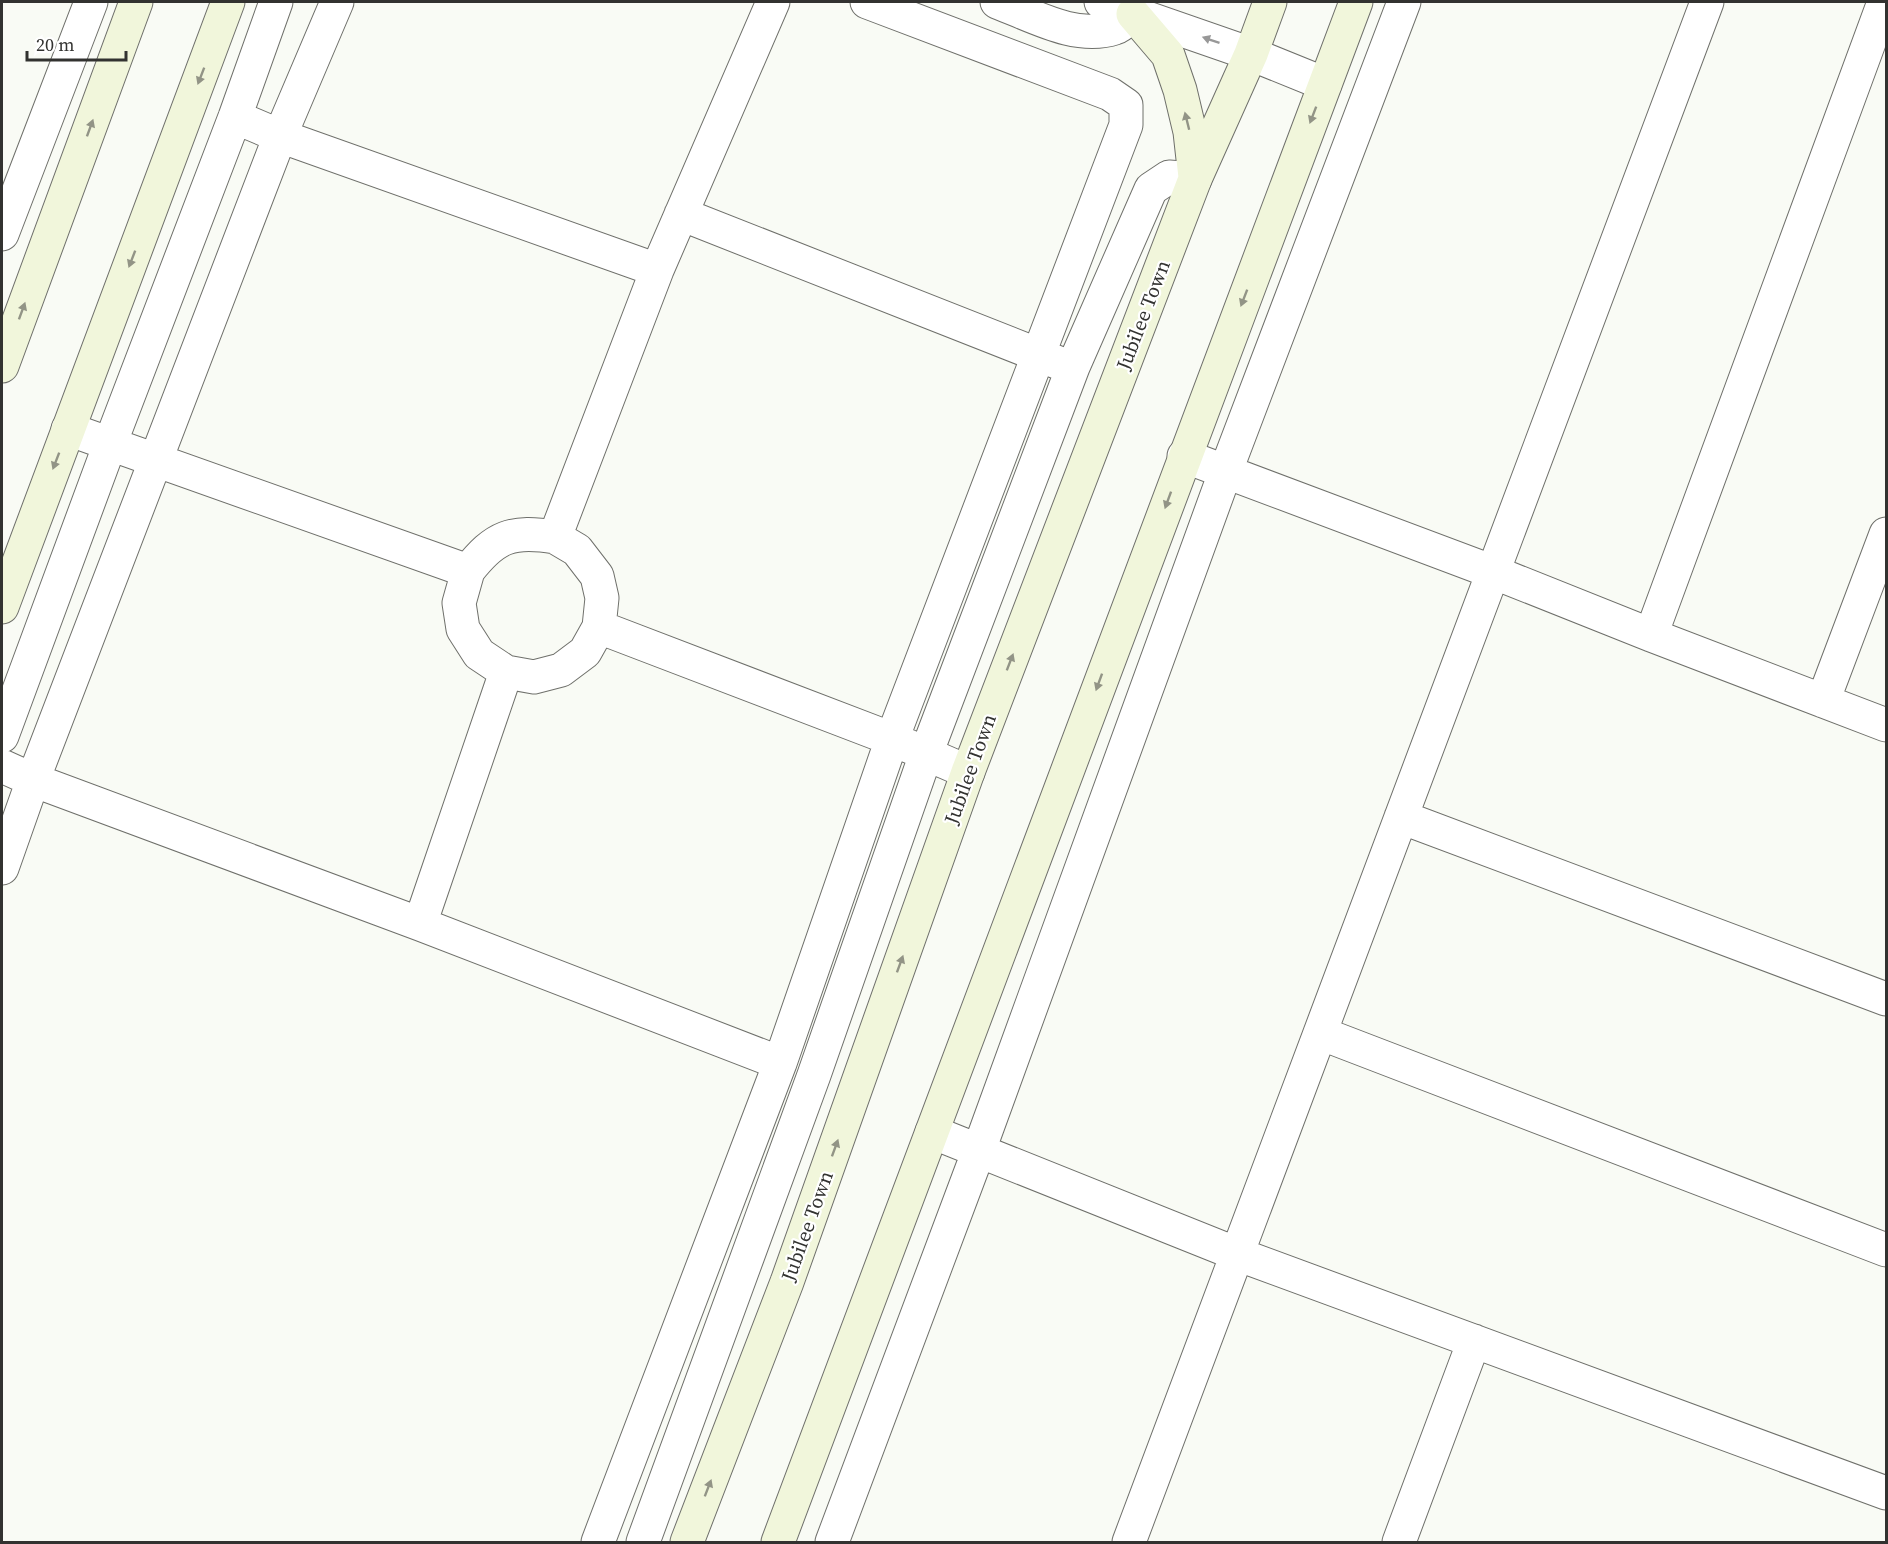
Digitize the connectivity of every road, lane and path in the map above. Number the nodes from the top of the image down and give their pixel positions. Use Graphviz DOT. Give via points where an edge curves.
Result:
graph roads {
  1 [pos="91,2"];
  2 [pos="136,2"];
  3 [pos="228,2"];
  4 [pos="276,2"];
  5 [pos="337,2"];
  6 [pos="773,2"];
  7 [pos="867,2"];
  8 [pos="997,2"];
  9 [pos="1101,2"];
  10 [pos="1270,2"];
  11 [pos="1355,2"];
  12 [pos="1404,2"];
  13 [pos="1707,2"];
  14 [pos="1884,2"];
  15 [pos="1133,14"];
  16 [pos="1251,54"];
  17 [pos="1325,84"];
  18 [pos="235,117"];
  19 [pos="280,136"];
  20 [pos="1195,179"];
  21 [pos="681,214"];
  22 [pos="2,234"];
  23 [pos="657,270"];
  24 [pos="1038,356"];
  25 [pos="2,366"];
  26 [pos="1073,367"];
  27 [pos="68,429"];
  28 [pos="110,444"];
  29 [pos="1184,456"];
  30 [pos="155,461"];
  31 [pos="1225,473"];
  32 [pos="1887,534"];
  33 [pos="555,537"];
  34 [pos="468,571"];
  35 [pos="1493,572"];
  36 [pos="2,607"];
  37 [pos="599,627"];
  38 [pos="1651,636"];
  39 [pos="506,672"];
  40 [pos="1823,701"];
  41 [pos="1887,725"];
  42 [pos="2,736"];
  43 [pos="892,739"];
  44 [pos="926,754"];
  45 [pos="2,766"];
  46 [pos="968,772"];
  47 [pos="33,780"];
  48 [pos="1401,817"];
  49 [pos="2,868"];
  50 [pos="420,924"];
  51 [pos="1887,999"];
  52 [pos="1320,1033"];
  53 [pos="780,1063"];
  54 [pos="932,1132"];
  55 [pos="979,1150"];
  56 [pos="1887,1250"];
  57 [pos="1237,1254"];
  58 [pos="705,1257"];
  59 [pos="744,1269"];
  60 [pos="787,1282"];
  61 [pos="1474,1341"];
  62 [pos="1887,1493"];
  63 [pos="598,1542"];
  64 [pos="643,1542"];
  65 [pos="687,1542"];
  66 [pos="778,1542"];
  67 [pos="832,1542"];
  68 [pos="1129,1542"];
  69 [pos="1399,1542"];
  1 -- 22 [label="street"];
  25 -- 2 [label="street, one-way"];
  3 -- 27 [label="street, one-way"];
  4 -- 18 [label="street"];
  5 -- 19 [label="street"];
  6 -- 21 [label="street"];
  7 -- 24 [label="street" via="1110,94 1126,105 1126,125"];
  8 -- 15 [label="street" via="1069,29 1117,28"];
  9 -- 15 [label="street"];
  10 -- 16 [label="street, Jubilee Town"];
  11 -- 17 [label="street"];
  12 -- 31 [label="street"];
  13 -- 35 [label="street"];
  14 -- 38 [label="street"];
  16 -- 15 [label="street, one-way"];
  20 -- 15 [label="street, one-way" via="1190,132 1168,55"];
  16 -- 17 [label="street"];
  16 -- 20 [label="street, Jubilee Town"];
  17 -- 29 [label="street, one-way"];
  18 -- 19 [label="street"];
  18 -- 28 [label="street"];
  19 -- 23 [label="street"];
  19 -- 30 [label="street"];
  20 -- 26 [label="street" via="1169,177 1151,189"];
  46 -- 20 [label="street, Jubilee Town, one-way"];
  21 -- 23 [label="street"];
  21 -- 24 [label="street"];
  23 -- 33 [label="street"];
  24 -- 26 [label="street"];
  24 -- 43 [label="street"];
  26 -- 44 [label="street"];
  27 -- 28 [label="street"];
  27 -- 36 [label="street, one-way"];
  28 -- 30 [label="street"];
  28 -- 42 [label="street"];
  29 -- 31 [label="street"];
  29 -- 54 [label="street, one-way"];
  30 -- 34 [label="street"];
  30 -- 47 [label="street"];
  31 -- 35 [label="street"];
  31 -- 55 [label="street"];
  32 -- 40 [label="street"];
  33 -- 34 [label="street" via="529,533 504,538 483,551"];
  33 -- 37 [label="street" via="578,550 597,576 602,598"];
  34 -- 39 [label="street" via="459,603 463,629 478,654"];
  35 -- 38 [label="street"];
  35 -- 48 [label="street"];
  37 -- 39 [label="street" via="585,652 561,670 534,677"];
  37 -- 43 [label="street"];
  38 -- 40 [label="street"];
  39 -- 50 [label="street"];
  40 -- 41 [label="street"];
  43 -- 44 [label="street"];
  43 -- 53 [label="street"];
  44 -- 46 [label="street"];
  44 -- 59 [label="street"];
  45 -- 47 [label="street"];
  60 -- 46 [label="street, Jubilee Town, one-way"];
  47 -- 49 [label="street"];
  47 -- 50 [label="street"];
  48 -- 51 [label="street"];
  48 -- 52 [label="street"];
  50 -- 53 [label="street"];
  52 -- 56 [label="street"];
  52 -- 57 [label="street"];
  53 -- 58 [label="street"];
  54 -- 55 [label="street"];
  54 -- 66 [label="street"];
  55 -- 57 [label="street"];
  55 -- 67 [label="street"];
  57 -- 61 [label="street"];
  57 -- 68 [label="street"];
  58 -- 59 [label="street"];
  58 -- 63 [label="street"];
  59 -- 60 [label="street"];
  59 -- 64 [label="street"];
  65 -- 60 [label="street, Jubilee Town, one-way"];
  61 -- 62 [label="street"];
  61 -- 69 [label="street"];
}
